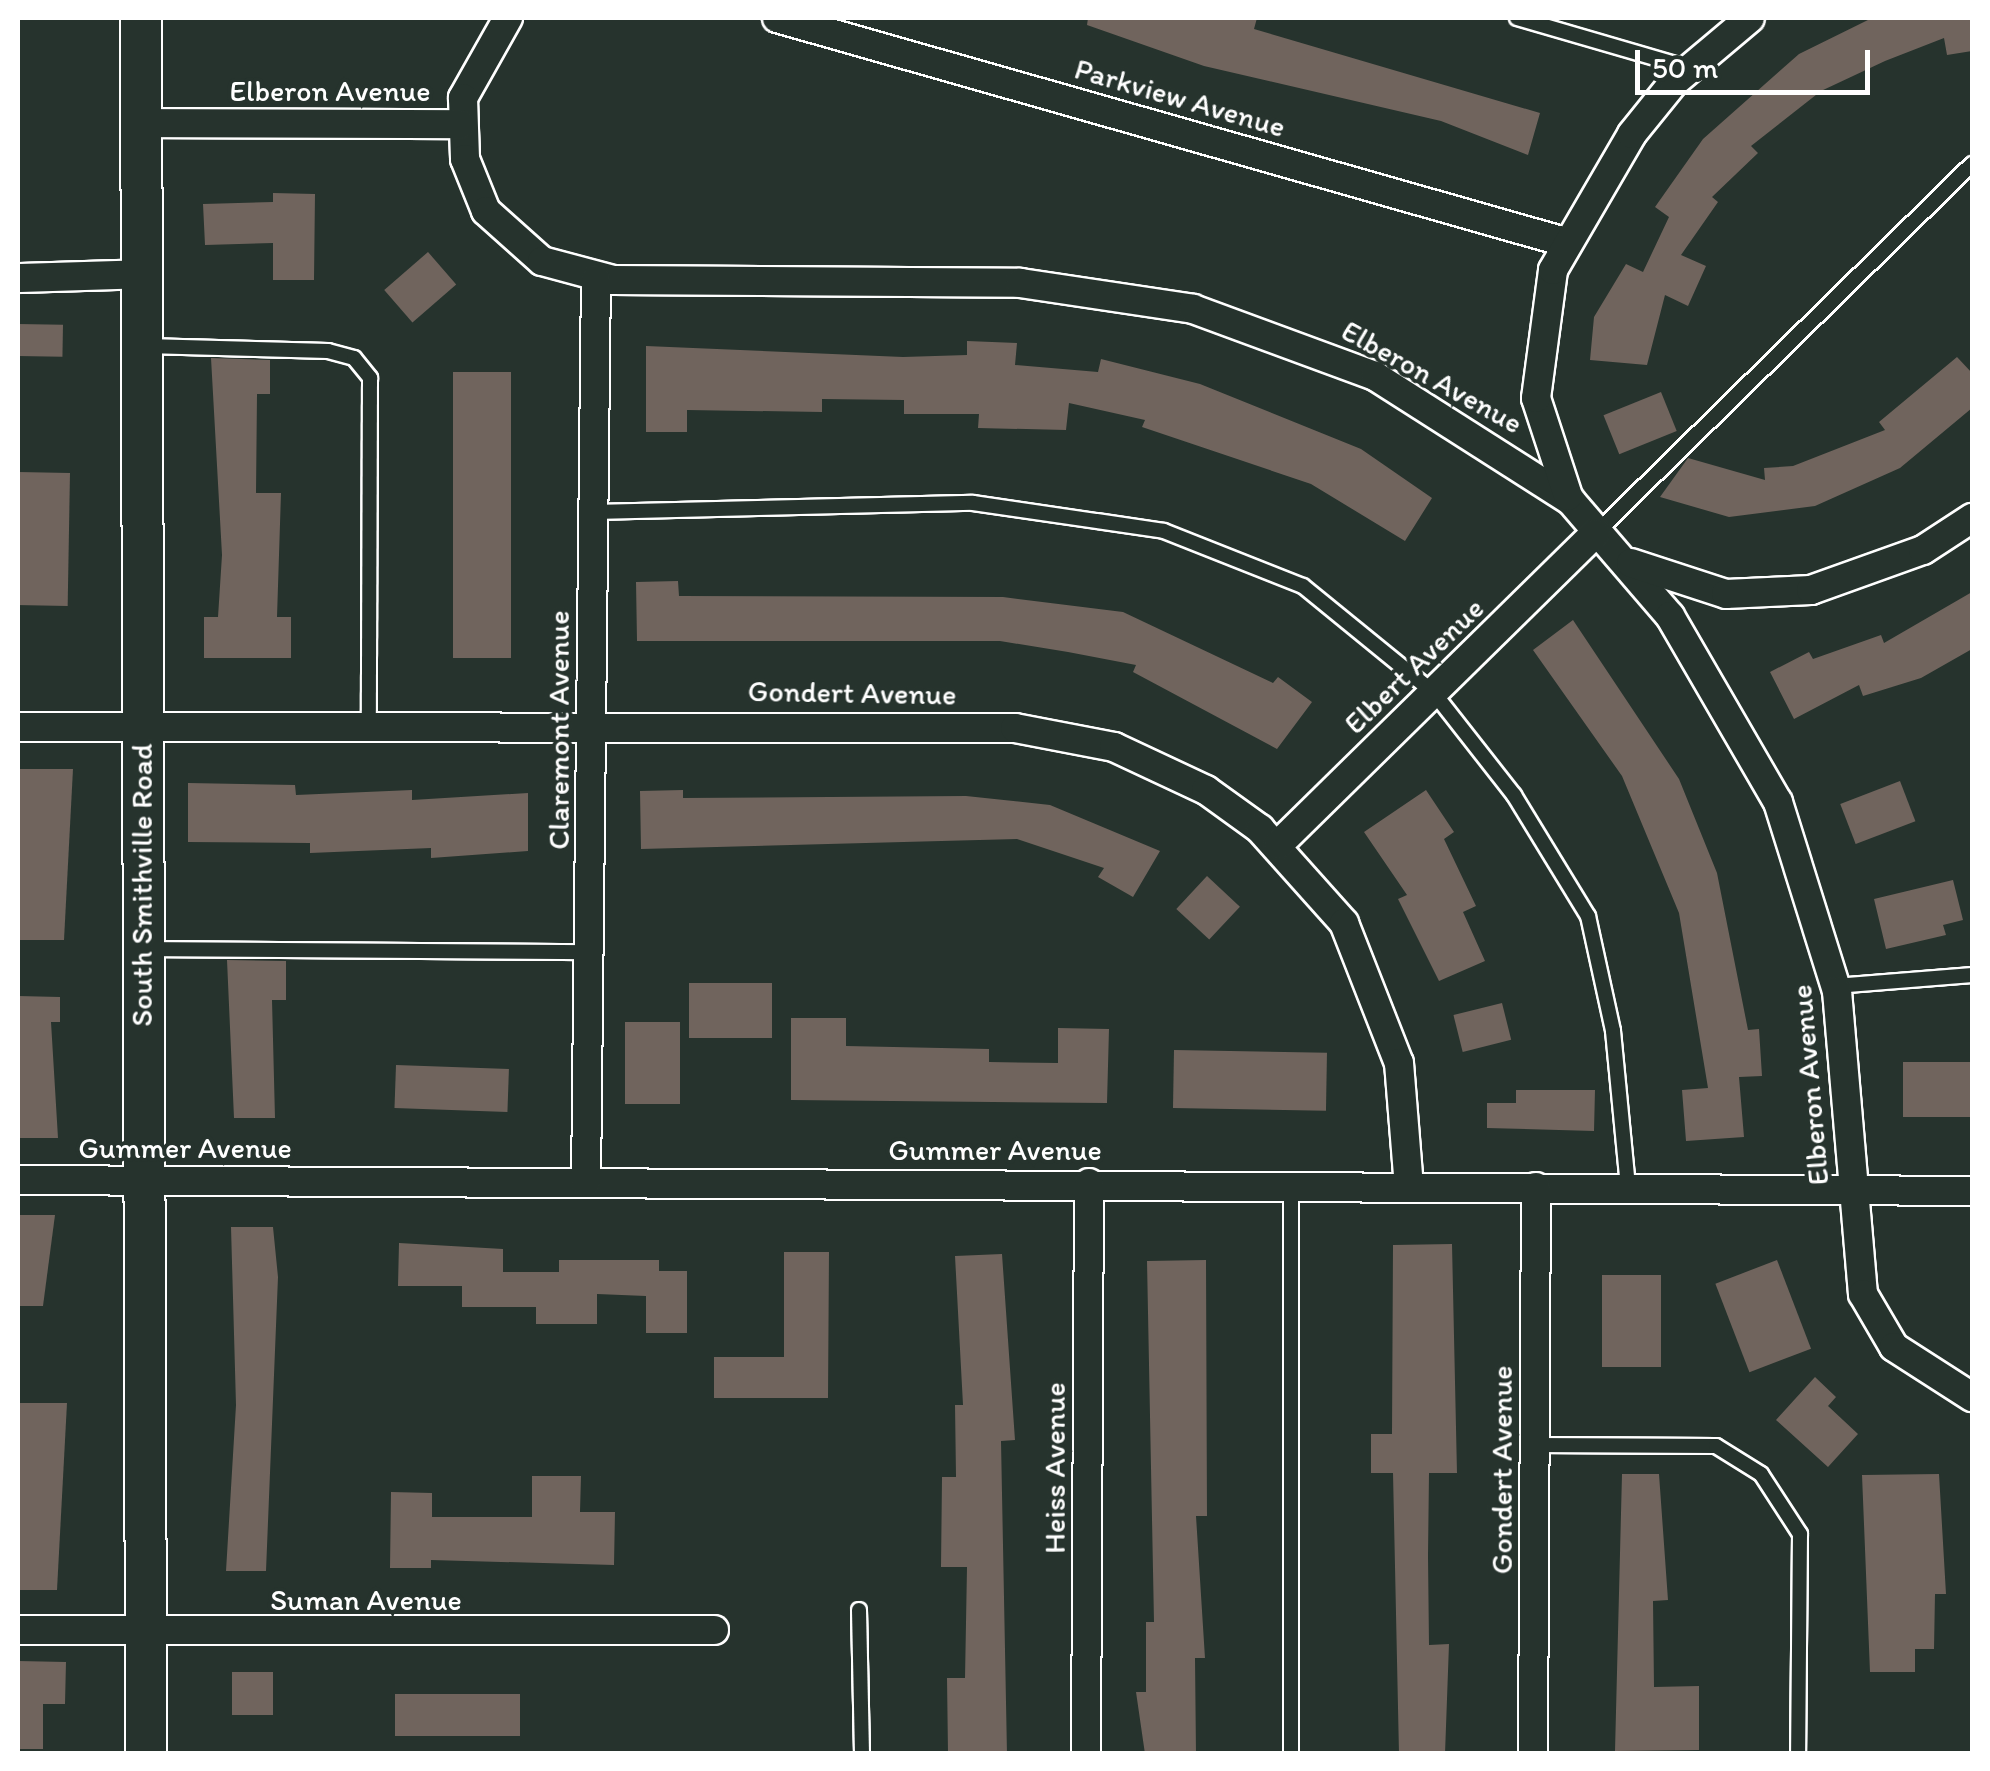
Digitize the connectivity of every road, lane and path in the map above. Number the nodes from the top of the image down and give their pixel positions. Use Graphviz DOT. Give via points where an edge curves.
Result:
graph roads {
  1 [pos="141,18"];
  2 [pos="508,18"];
  3 [pos="777,18"];
  4 [pos="1517,18"];
  5 [pos="1750,18"];
  6 [pos="1690,68"];
  7 [pos="140,123"];
  8 [pos="461,124"];
  9 [pos="1972,164"];
  10 [pos="1566,242"];
  11 [pos="143,274"];
  12 [pos="18,278"];
  13 [pos="596,278"];
  14 [pos="144,346"];
  15 [pos="1571,501"];
  16 [pos="594,512"];
  17 [pos="1972,518"];
  18 [pos="1596,534"];
  19 [pos="1627,561"];
  20 [pos="1434,692"];
  21 [pos="369,722"];
  22 [pos="591,722"];
  23 [pos="143,725"];
  24 [pos="18,726"];
  25 [pos="1278,846"];
  26 [pos="142,949"];
  27 [pos="590,952"];
  28 [pos="1972,975"];
  29 [pos="1836,986"];
  30 [pos="18,1180"];
  31 [pos="140,1180"];
  32 [pos="586,1183"];
  33 [pos="1089,1184"];
  34 [pos="1292,1185"];
  35 [pos="1409,1186"];
  36 [pos="1536,1187"];
  37 [pos="1628,1188"];
  38 [pos="1852,1190"];
  39 [pos="1972,1191"];
  40 [pos="1972,1398"];
  41 [pos="1534,1445"];
  42 [pos="859,1610"];
  43 [pos="18,1630"];
  44 [pos="714,1630"];
  45 [pos="144,1633"];
  46 [pos="146,1754"];
  47 [pos="862,1754"];
  48 [pos="1086,1754"];
  49 [pos="1292,1754"];
  50 [pos="1532,1754"];
  51 [pos="1798,1754"];
  1 -- 7 [label="main road, South Smithville Road"];
  2 -- 8 [label="street" via="474,65"];
  3 -- 10 [label="street, Parkview Avenue"];
  4 -- 6 [label="lane"];
  5 -- 6 [label="street"];
  6 -- 10 [label="street" via="1632,134"];
  7 -- 8 [label="street, Elberon Avenue"];
  7 -- 11 [label="main road, South Smithville Road"];
  8 -- 13 [label="street, Elberon Avenue" via="473,187 508,237 542,261"];
  9 -- 18 [label="lane"];
  10 -- 15 [label="street" via="1541,312 1536,398"];
  11 -- 12 [label="street"];
  11 -- 14 [label="main road, South Smithville Road"];
  13 -- 15 [label="street, Elberon Avenue" via="1020,283 1193,308 1375,376"];
  13 -- 16 [label="street, Claremont Avenue"];
  14 -- 21 [label="lane" via="328,352 354,358 370,378"];
  14 -- 23 [label="main road, South Smithville Road"];
  15 -- 18 [label="street, Elberon Avenue"];
  16 -- 20 [label="lane" via="973,503 1164,531 1303,586"];
  16 -- 22 [label="street, Claremont Avenue"];
  17 -- 19 [label="street" via="1860,577 1766,596 1674,582"];
  18 -- 19 [label="street, Elberon Avenue"];
  18 -- 20 [label="street, Elbert Avenue"];
  19 -- 29 [label="street, Elberon Avenue" via="1700,660 1778,802"];
  20 -- 25 [label="street, Elbert Avenue"];
  20 -- 37 [label="lane" via="1514,795 1588,916 1613,1031"];
  21 -- 22 [label="street, Gondert Avenue"];
  21 -- 23 [label="street, Gondert Avenue"];
  22 -- 25 [label="street, Gondert Avenue" via="1065,734 1159,764"];
  22 -- 27 [label="street, Claremont Avenue"];
  23 -- 24 [label="street, Gondert Avenue"];
  23 -- 26 [label="main road, South Smithville Road"];
  25 -- 35 [label="street, Gondert Avenue" via="1317,886 1366,964 1399,1064"];
  26 -- 27 [label="lane"];
  26 -- 31 [label="main road, South Smithville Road"];
  27 -- 32 [label="street, Claremont Avenue"];
  28 -- 29 [label="lane"];
  29 -- 38 [label="street, Elberon Avenue"];
  30 -- 31 [label="street, Gummer Avenue"];
  31 -- 32 [label="street, Gummer Avenue"];
  31 -- 45 [label="main road, South Smithville Road"];
  32 -- 33 [label="street, Gummer Avenue"];
  33 -- 34 [label="street, Gummer Avenue"];
  33 -- 48 [label="street, Heiss Avenue"];
  34 -- 35 [label="street, Gummer Avenue"];
  34 -- 49 [label="lane"];
  35 -- 36 [label="street, Gummer Avenue"];
  36 -- 37 [label="street, Gummer Avenue"];
  36 -- 41 [label="street, Gondert Avenue"];
  37 -- 38 [label="street, Gummer Avenue"];
  38 -- 39 [label="street, Gummer Avenue"];
  38 -- 40 [label="street, Elberon Avenue" via="1854,1254 1872,1315 1918,1368"];
  41 -- 50 [label="street, Gondert Avenue"];
  41 -- 51 [label="lane" via="1716,1446 1761,1474 1800,1534"];
  42 -- 47 [label="lane"];
  43 -- 45 [label="street, Suman Avenue"];
  44 -- 45 [label="street, Suman Avenue"];
  45 -- 46 [label="main road, South Smithville Road"];
}
